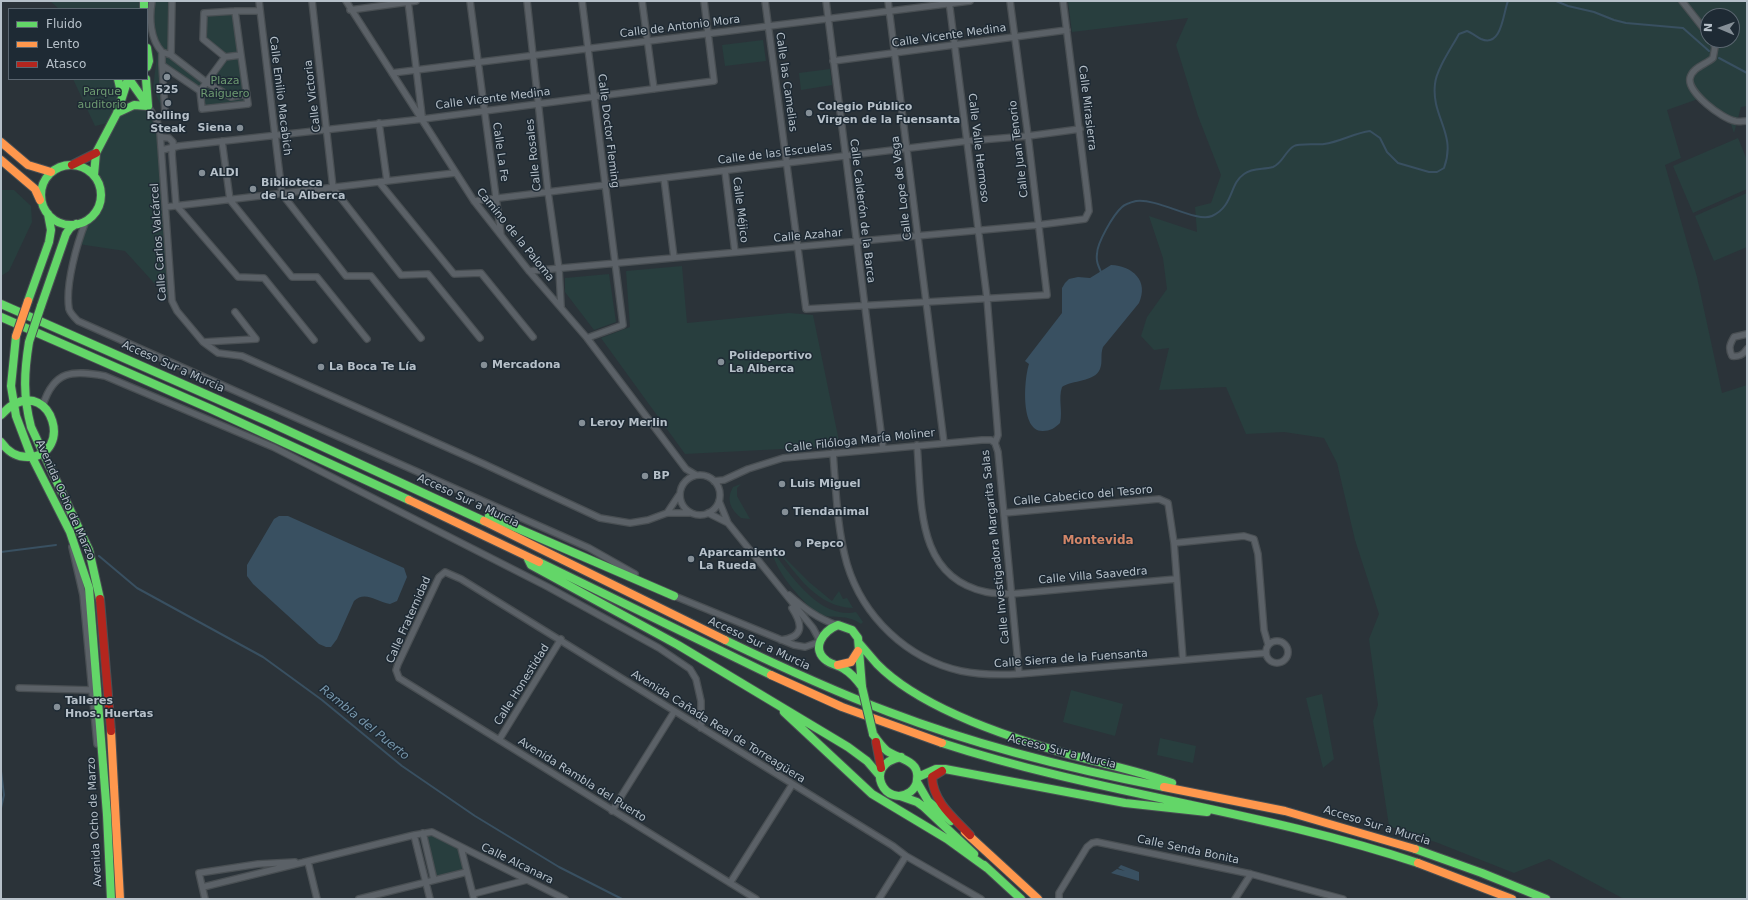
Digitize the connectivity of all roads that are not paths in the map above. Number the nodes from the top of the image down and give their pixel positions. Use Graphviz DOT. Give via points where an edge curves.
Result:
graph roads {
  1 [pos="152,1"];
  2 [pos="172,1"];
  3 [pos="259,1"];
  4 [pos="312,1"];
  5 [pos="346,1"];
  6 [pos="416,1"];
  7 [pos="470,1"];
  8 [pos="527,1"];
  9 [pos="582,1"];
  10 [pos="642,1"];
  11 [pos="704,1"];
  12 [pos="765,1"];
  13 [pos="826,1"];
  14 [pos="888,1"];
  15 [pos="970,1"];
  16 [pos="1010,1"];
  17 [pos="1063,1"];
  18 [pos="1682,1"];
  19 [pos="408,2"];
  20 [pos="949,2"];
  21 [pos="350,10"];
  22 [pos="235,11"];
  23 [pos="260,11"];
  24 [pos="889,11"];
  25 [pos="828,19"];
  26 [pos="1700,24"];
  27 [pos="768,26"];
  28 [pos="1066,30"];
  29 [pos="708,34"];
  30 [pos="1014,37"];
  31 [pos="648,41"];
  32 [pos="954,45"];
  33 [pos="1715,48"];
  34 [pos="588,49"];
  35 [pos="162,52"];
  36 [pos="896,53"];
  37 [pos="171,55"];
  38 [pos="241,55"];
  39 [pos="533,56"];
  40 [pos="225,57"];
  41 [pos="833,61"];
  42 [pos="478,62"];
  43 [pos="162,65"];
  44 [pos="417,70"];
  45 [pos="392,73"];
  46 [pos="118,80"];
  47 [pos="128,80"];
  48 [pos="129,80"];
  49 [pos="146,80"];
  50 [pos="206,82"];
  51 [pos="654,89"];
  52 [pos="200,91"];
  53 [pos="246,94"];
  54 [pos="122,96"];
  55 [pos="594,97"];
  56 [pos="538,104"];
  57 [pos="148,106"];
  58 [pos="485,111"];
  59 [pos="165,112"];
  60 [pos="117,113"];
  61 [pos="422,119"];
  62 [pos="1747,121"];
  63 [pos="379,123"];
  64 [pos="327,129"];
  65 [pos="1080,129"];
  66 [pos="275,134"];
  67 [pos="1028,136"];
  68 [pos="161,137"];
  69 [pos="222,141"];
  70 [pos="967,141"];
  71 [pos="1,142"];
  72 [pos="173,148"];
  73 [pos="908,148"];
  74 [pos="162,150"];
  75 [pos="96,153"];
  76 [pos="845,156"];
  77 [pos="1,160"];
  78 [pos="786,163"];
  79 [pos="72,165"];
  80 [pos="725,171"];
  81 [pos="51,172"];
  82 [pos="455,173"];
  83 [pos="94,175"];
  84 [pos="664,178"];
  85 [pos="386,181"];
  86 [pos="379,182"];
  87 [pos="604,185"];
  88 [pos="333,188"];
  89 [pos="548,192"];
  90 [pos="282,194"];
  91 [pos="496,198"];
  92 [pos="230,200"];
  93 [pos="474,201"];
  94 [pos="43,205"];
  95 [pos="176,205"];
  96 [pos="166,207"];
  97 [pos="48,214"];
  98 [pos="1087,217"];
  99 [pos="86,221"];
  100 [pos="76,224"];
  101 [pos="1038,225"];
  102 [pos="978,230"];
  103 [pos="501,235"];
  104 [pos="918,236"];
  105 [pos="856,242"];
  106 [pos="797,247"];
  107 [pos="735,252"];
  108 [pos="674,258"];
  109 [pos="614,264"];
  110 [pos="559,268"];
  111 [pos="530,271"];
  112 [pos="987,298"];
  113 [pos="926,302"];
  114 [pos="1,304"];
  115 [pos="864,305"];
  116 [pos="561,306"];
  117 [pos="235,312"];
  118 [pos="1,317"];
  119 [pos="1747,334"];
  120 [pos="421,338"];
  121 [pos="480,338"];
  122 [pos="533,338"];
  123 [pos="587,338"];
  124 [pos="367,339"];
  125 [pos="314,340"];
  126 [pos="203,342"];
  127 [pos="1747,349"];
  128 [pos="25,400"];
  129 [pos="13,403"];
  130 [pos="43,405"];
  131 [pos="1,415"];
  132 [pos="1,442"];
  133 [pos="944,443"];
  134 [pos="995,443"];
  135 [pos="917,445"];
  136 [pos="883,448"];
  137 [pos="43,453"];
  138 [pos="833,453"];
  139 [pos="33,457"];
  140 [pos="359,461"];
  141 [pos="686,469"];
  142 [pos="696,475"];
  143 [pos="688,478"];
  144 [pos="730,478"];
  145 [pos="714,481"];
  146 [pos="720,491"];
  147 [pos="679,495"];
  148 [pos="719,500"];
  149 [pos="667,513"];
  150 [pos="689,513"];
  151 [pos="1004,513"];
  152 [pos="708,514"];
  153 [pos="728,523"];
  154 [pos="71,535"];
  155 [pos="1174,543"];
  156 [pos="527,556"];
  157 [pos="445,572"];
  158 [pos="1176,579"];
  159 [pos="780,587"];
  160 [pos="1011,594"];
  161 [pos="674,596"];
  162 [pos="838,625"];
  163 [pos="561,639"];
  164 [pos="780,640"];
  165 [pos="819,641"];
  166 [pos="1268,644"];
  167 [pos="859,646"];
  168 [pos="1266,653"];
  169 [pos="1183,660"];
  170 [pos="838,665"];
  171 [pos="1019,674"];
  172 [pos="399,678"];
  173 [pos="862,687"];
  174 [pos="18,688"];
  175 [pos="91,690"];
  176 [pos="778,706"];
  177 [pos="674,712"];
  178 [pos="701,728"];
  179 [pos="873,734"];
  180 [pos="499,740"];
  181 [pos="901,757"];
  182 [pos="945,769"];
  183 [pos="880,771"];
  184 [pos="917,780"];
  185 [pos="792,785"];
  186 [pos="1195,791"];
  187 [pos="900,796"];
  188 [pos="612,811"];
  189 [pos="1231,813"];
  190 [pos="107,815"];
  191 [pos="423,833"];
  192 [pos="414,835"];
  193 [pos="970,835"];
  194 [pos="461,848"];
  195 [pos="906,856"];
  196 [pos="308,862"];
  197 [pos="987,868"];
  198 [pos="467,872"];
  199 [pos="1251,874"];
  200 [pos="434,880"];
  201 [pos="527,880"];
  202 [pos="426,882"];
  203 [pos="730,883"];
  204 [pos="203,887"];
  205 [pos="473,896"];
  206 [pos="110,899"];
  207 [pos="120,899"];
  208 [pos="206,899"];
  209 [pos="317,899"];
  210 [pos="362,899"];
  211 [pos="430,899"];
  212 [pos="565,899"];
  213 [pos="756,899"];
  214 [pos="879,899"];
  215 [pos="981,899"];
  216 [pos="1021,899"];
  217 [pos="1038,899"];
  218 [pos="1060,899"];
  219 [pos="1235,899"];
  220 [pos="1343,899"];
  221 [pos="1512,899"];
  222 [pos="1546,899"];
  1 -- 35 [label="street" via="151,28"];
  2 -- 37 [label="street"];
  3 -- 23 [label="street, Calle Emilio Macabich"];
  4 -- 64 [label="street, Calle Victoria"];
  5 -- 21 [label="street, Camino de la Paloma"];
  6 -- 19 [label="street"];
  7 -- 42 [label="street, Calle La Fe"];
  8 -- 39 [label="street, Calle Rosales"];
  9 -- 34 [label="street, Calle Doctor Fleming"];
  10 -- 31 [label="street"];
  11 -- 29 [label="street"];
  12 -- 27 [label="street, Calle las Camelias"];
  13 -- 25 [label="street, Calle Calderón de la Barca"];
  14 -- 24 [label="street, Calle Lope de Vega"];
  15 -- 20 [label="street, Calle de Antonio Mora"];
  16 -- 30 [label="street, Calle Juan Tenorio"];
  17 -- 28 [label="street, Calle Mirasierra"];
  18 -- 26 [label="street"];
  19 -- 21 [label="street"];
  19 -- 44 [label="street"];
  20 -- 24 [label="street, Calle de Antonio Mora"];
  20 -- 32 [label="street, Calle Valle Hermoso"];
  21 -- 45 [label="street, Camino de la Paloma"];
  22 -- 23 [label="street"];
  22 -- 38 [label="street"];
  22 -- 40 [label="street" via="204,13 203,39"];
  23 -- 66 [label="street, Calle Emilio Macabich"];
  24 -- 25 [label="street, Calle de Antonio Mora"];
  24 -- 36 [label="street, Calle Lope de Vega"];
  25 -- 27 [label="street, Calle de Antonio Mora"];
  25 -- 41 [label="street, Calle Calderón de la Barca"];
  27 -- 29 [label="street, Calle de Antonio Mora"];
  27 -- 78 [label="street, Calle las Camelias"];
  28 -- 30 [label="street, Calle Vicente Medina"];
  28 -- 65 [label="street, Calle Mirasierra"];
  29 -- 31 [label="street, Calle de Antonio Mora"];
  29 -- 51 [label="street, Calle Vicente Medina" via="714,81"];
  30 -- 32 [label="street, Calle Vicente Medina"];
  30 -- 67 [label="street, Calle Juan Tenorio"];
  31 -- 34 [label="street, Calle de Antonio Mora"];
  31 -- 51 [label="street"];
  32 -- 36 [label="street, Calle Vicente Medina"];
  32 -- 70 [label="street, Calle Valle Hermoso"];
  33 -- 62 [label="street" via="1712,58 1694,70 1690,83 1695,92 1717,113 1734,121"];
  34 -- 39 [label="street, Calle de Antonio Mora"];
  34 -- 55 [label="street, Calle Doctor Fleming"];
  35 -- 37 [label="street"];
  35 -- 43 [label="street"];
  36 -- 41 [label="street, Calle Vicente Medina"];
  36 -- 73 [label="street, Calle Lope de Vega"];
  37 -- 50 [label="street"];
  38 -- 40 [label="street"];
  38 -- 53 [label="street"];
  39 -- 42 [label="street, Calle de Antonio Mora"];
  39 -- 56 [label="street, Calle Rosales"];
  40 -- 50 [label="street"];
  41 -- 76 [label="street, Calle Calderón de la Barca"];
  42 -- 44 [label="street, Calle de Antonio Mora"];
  42 -- 58 [label="street, Calle La Fe"];
  43 -- 52 [label="street"];
  43 -- 59 [label="street"];
  44 -- 45 [label="street, Calle de Antonio Mora"];
  44 -- 61 [label="street"];
  45 -- 61 [label="street, Camino de la Paloma"];
  46 -- 54 [label="main road"];
  47 -- 54 [label="main road"];
  48 -- 57 [label="main road"];
  49 -- 57 [label="main road"];
  50 -- 52 [label="street"];
  50 -- 53 [label="street" via="231,97"];
  51 -- 55 [label="street, Calle Vicente Medina"];
  52 -- 53 [label="street" via="202,110 248,104"];
  54 -- 60 [label="main road"];
  55 -- 56 [label="street, Calle Vicente Medina"];
  55 -- 87 [label="street, Calle Doctor Fleming"];
  56 -- 58 [label="street, Calle Vicente Medina"];
  56 -- 89 [label="street, Calle Rosales"];
  57 -- 60 [label="main road" via="134,104"];
  57 -- 68 [label="street, Calle Carlos Valcárcel" via="157,121"];
  58 -- 61 [label="street, Calle Vicente Medina"];
  58 -- 91 [label="street, Calle La Fe"];
  60 -- 75 [label="main road"];
  61 -- 63 [label="street, Calle Vicente Medina"];
  61 -- 82 [label="street, Camino de la Paloma"];
  63 -- 64 [label="street, Calle Vicente Medina"];
  63 -- 85 [label="street"];
  64 -- 66 [label="street, Calle Vicente Medina"];
  64 -- 88 [label="street, Calle Victoria"];
  65 -- 67 [label="street, Calle de las Escuelas"];
  65 -- 98 [label="street, Calle Mirasierra" via="1089,210"];
  66 -- 69 [label="street, Calle Vicente Medina"];
  66 -- 90 [label="street, Calle Emilio Macabich"];
  67 -- 70 [label="street, Calle de las Escuelas"];
  67 -- 101 [label="street, Calle Juan Tenorio"];
  68 -- 72 [label="street" via="171,139"];
  68 -- 74 [label="street, Calle Carlos Valcárcel"];
  69 -- 72 [label="street, Calle Vicente Medina"];
  69 -- 92 [label="street"];
  70 -- 73 [label="street, Calle de las Escuelas"];
  70 -- 102 [label="street, Calle Valle Hermoso"];
  71 -- 81 [label="main road" via="28,165"];
  72 -- 74 [label="street, Calle Vicente Medina"];
  72 -- 95 [label="street, Calle Carlos Valcárcel"];
  73 -- 76 [label="street, Calle de las Escuelas"];
  73 -- 104 [label="street, Calle Lope de Vega"];
  74 -- 96 [label="street, Calle Carlos Valcárcel"];
  75 -- 79 [label="main road"];
  75 -- 83 [label="main road"];
  76 -- 78 [label="street, Calle de las Escuelas"];
  76 -- 105 [label="street, Calle Calderón de la Barca"];
  77 -- 94 [label="main road" via="35,189"];
  78 -- 80 [label="street, Calle de las Escuelas"];
  78 -- 106 [label="street, Calle las Camelias"];
  79 -- 81 [label="main road" via="60,166"];
  79 -- 83 [label="main road" via="85,168"];
  80 -- 84 [label="street, Calle de las Escuelas"];
  80 -- 107 [label="street, Calle Méjico"];
  81 -- 94 [label="main road" via="43,183"];
  82 -- 85 [label="street"];
  82 -- 93 [label="street, Camino de la Paloma"];
  83 -- 99 [label="main road" via="101,194 94,213"];
  84 -- 87 [label="street, Calle de las Escuelas"];
  84 -- 108 [label="street"];
  85 -- 86 [label="street"];
  86 -- 88 [label="street"];
  86 -- 122 [label="street" via="454,274 481,273"];
  87 -- 89 [label="street, Calle de las Escuelas"];
  87 -- 109 [label="street, Calle Doctor Fleming"];
  88 -- 90 [label="street"];
  88 -- 121 [label="street" via="401,275 428,274"];
  89 -- 91 [label="street, Calle de las Escuelas"];
  89 -- 110 [label="street, Calle Rosales"];
  90 -- 92 [label="street"];
  90 -- 120 [label="street" via="346,276 371,276"];
  91 -- 93 [label="street, Calle de las Escuelas"];
  91 -- 103 [label="street, Calle La Fe"];
  92 -- 95 [label="street"];
  92 -- 124 [label="street" via="292,277 317,277"];
  93 -- 103 [label="street, Camino de la Paloma"];
  94 -- 97 [label="main road"];
  95 -- 96 [label="street"];
  95 -- 125 [label="street" via="238,277 264,278"];
  96 -- 126 [label="street, Calle Carlos Valcárcel" via="172,301"];
  97 -- 100 [label="main road" via="61,222"];
  97 -- 129 [label="main road, Avenida Ocho de Marzo, bridge" via="51,230 49,242 16,336 12,376"];
  98 -- 101 [label="street, Calle Azahar" via="1081,221"];
  99 -- 100 [label="main road"];
  99 -- 161 [label="street" via="73,265 69,298 69,311 78,321 589,548"];
  100 -- 128 [label="main road, Avenida Ocho de Marzo, bridge" via="66,234 29,342 24,375"];
  101 -- 102 [label="street, Calle Azahar"];
  101 -- 112 [label="street, Calle Juan Tenorio" via="1046,295"];
  102 -- 104 [label="street, Calle Azahar"];
  102 -- 112 [label="street, Calle Valle Hermoso"];
  103 -- 111 [label="street, Camino de la Paloma"];
  104 -- 105 [label="street, Calle Azahar"];
  104 -- 113 [label="street, Calle Lope de Vega"];
  105 -- 106 [label="street, Calle Azahar"];
  105 -- 115 [label="street, Calle Calderón de la Barca"];
  106 -- 107 [label="street, Calle Azahar"];
  106 -- 115 [label="street, Calle las Camelias" via="806,309"];
  107 -- 108 [label="street, Calle Azahar"];
  108 -- 109 [label="street, Calle Azahar"];
  109 -- 110 [label="street, Calle Azahar"];
  109 -- 123 [label="street, Calle Doctor Fleming" via="623,326"];
  110 -- 111 [label="street, Calle Azahar"];
  110 -- 116 [label="street, Calle Rosales"];
  111 -- 116 [label="street, Camino de la Paloma"];
  112 -- 113 [label="street"];
  112 -- 134 [label="street, Calle Investigadora Margarita Salas" via="998,435"];
  113 -- 115 [label="street"];
  113 -- 133 [label="street, Calle Lope de Vega"];
  114 -- 140 [label="main road, Acceso Sur a Murcia"];
  115 -- 136 [label="street, Calle Calderón de la Barca"];
  116 -- 123 [label="street, Camino de la Paloma"];
  117 -- 126 [label="street" via="256,339"];
  118 -- 156 [label="main road, Acceso Sur a Murcia" via="255,428"];
  119 -- 127 [label="street" via="1734,337 1730,351 1732,356 1737,357 1744,354"];
  123 -- 141 [label="street, Camino de la Paloma"];
  126 -- 149 [label="street, Calle Carlos Valcárcel" via="214,351 242,356 600,518 636,522"];
  128 -- 129 [label="main road"];
  128 -- 130 [label="main road" via="33,400"];
  128 -- 137 [label="main road, Avenida Ocho de Marzo" via="31,427"];
  129 -- 131 [label="main road"];
  129 -- 139 [label="main road, Avenida Ocho de Marzo" via="19,425"];
  130 -- 137 [label="main road" via="51,413 55,424 52,440"];
  130 -- 178 [label="street" via="51,386 61,377 81,372 105,376 273,447 548,587 677,659 696,679 701,701"];
  132 -- 139 [label="main road" via="11,453 19,457"];
  133 -- 134 [label="street, Calle Filóloga María Moliner" via="991,440"];
  133 -- 135 [label="street, Calle Filóloga María Moliner"];
  134 -- 151 [label="street, Calle Investigadora Margarita Salas" via="998,448"];
  135 -- 136 [label="street, Calle Filóloga María Moliner"];
  135 -- 160 [label="street, Calle Villa Saavedra" via="924,528 934,555 947,573 963,584 988,592"];
  136 -- 138 [label="street, Calle Filóloga María Moliner"];
  137 -- 139 [label="main road"];
  137 -- 207 [label="main road, Avenida Ocho de Marzo" via="89,550 98,581 111,729"];
  138 -- 144 [label="street, Calle Filóloga María Moliner" via="783,458 748,469"];
  138 -- 171 [label="street, Calle Sierra de la Fuensanta" via="841,537 847,564 856,589 879,623 915,652 939,665 988,675"];
  139 -- 154 [label="main road, Avenida Ocho de Marzo"];
  140 -- 161 [label="main road"];
  140 -- 186 [label="main road, Acceso Sur a Murcia" via="760,658 849,696 928,726 1010,751 1125,779"];
  141 -- 142 [label="street, Camino de la Paloma"];
  141 -- 143 [label="street, Camino de la Paloma"];
  142 -- 143 [label="street"];
  142 -- 145 [label="street" via="704,475"];
  143 -- 147 [label="street"];
  144 -- 145 [label="street, Calle Filóloga María Moliner"];
  144 -- 146 [label="street, Calle Filóloga María Moliner"];
  145 -- 146 [label="street"];
  146 -- 148 [label="street"];
  147 -- 149 [label="street"];
  147 -- 150 [label="street"];
  148 -- 152 [label="street" via="714,510"];
  148 -- 153 [label="street"];
  149 -- 150 [label="street, Calle Carlos Valcárcel"];
  150 -- 152 [label="street"];
  151 -- 155 [label="street, Calle Cabecico del Tesoro" via="1164,500 1170,508"];
  151 -- 160 [label="street, Calle Investigadora Margarita Salas"];
  152 -- 153 [label="street"];
  153 -- 159 [label="street"];
  154 -- 175 [label="street" via="70,541 83,595"];
  154 -- 190 [label="main road, Avenida Ocho de Marzo" via="81,558 89,588"];
  155 -- 158 [label="street"];
  155 -- 166 [label="street" via="1244,536 1254,539 1258,554 1264,630"];
  156 -- 176 [label="main road" via="531,565 678,645"];
  156 -- 189 [label="main road, Acceso Sur a Murcia" via="755,668 886,723 1033,770"];
  157 -- 163 [label="street, Avenida Cañada Real de Torreagüera" via="461,578"];
  157 -- 172 [label="street, Calle Fraternidad" via="434,585 398,664 396,670"];
  158 -- 160 [label="street, Calle Villa Saavedra"];
  158 -- 169 [label="street"];
  159 -- 162 [label="street" via="812,614"];
  159 -- 164 [label="street" via="800,619 796,636"];
  159 -- 165 [label="street" via="813,628"];
  160 -- 171 [label="street, Calle Investigadora Margarita Salas"];
  161 -- 164 [label="street"];
  162 -- 165 [label="main road" via="830,627"];
  162 -- 167 [label="main road" via="852,630"];
  163 -- 177 [label="street, Avenida Cañada Real de Torreagüera"];
  163 -- 180 [label="street, Calle Honestidad"];
  164 -- 165 [label="street" via="794,646 805,646"];
  165 -- 170 [label="main road" via="822,655 826,660"];
  166 -- 168 [label="street"];
  166 -- 168 [label="street" via="1276,640 1284,643 1288,655 1278,663 1270,660"];
  167 -- 170 [label="main road" via="851,662"];
  167 -- 173 [label="main road"];
  167 -- 186 [label="main road" via="895,679 956,713 1021,740 1160,778"];
  168 -- 169 [label="street, Calle Sierra de la Fuensanta"];
  169 -- 171 [label="street, Calle Sierra de la Fuensanta"];
  170 -- 173 [label="main road"];
  172 -- 180 [label="street, Avenida Rambla del Puerto"];
  173 -- 179 [label="main road, bridge"];
  174 -- 175 [label="street"];
  175 -- 190 [label="street"];
  176 -- 183 [label="main road" via="848,747"];
  176 -- 197 [label="main road" via="872,794 947,839"];
  177 -- 178 [label="street, Avenida Cañada Real de Torreagüera"];
  177 -- 188 [label="street"];
  178 -- 185 [label="street, Avenida Cañada Real de Torreagüera"];
  179 -- 181 [label="main road" via="885,750"];
  179 -- 183 [label="main road" via="880,754"];
  180 -- 188 [label="street, Avenida Rambla del Puerto"];
  181 -- 183 [label="main road" via="889,759"];
  181 -- 184 [label="main road" via="915,766"];
  182 -- 184 [label="main road" via="936,769"];
  182 -- 189 [label="main road" via="1125,803 1194,812"];
  182 -- 193 [label="main road" via="932,777 934,795"];
  183 -- 187 [label="main road" via="880,781 887,792"];
  184 -- 187 [label="main road" via="910,792"];
  184 -- 193 [label="main road" via="923,796"];
  185 -- 195 [label="street, Avenida Cañada Real de Torreagüera"];
  185 -- 203 [label="street"];
  186 -- 222 [label="main road, Acceso Sur a Murcia" via="1284,810 1379,837 1439,856"];
  187 -- 197 [label="main road" via="917,802 932,813"];
  188 -- 203 [label="street, Avenida Rambla del Puerto"];
  189 -- 221 [label="main road, Acceso Sur a Murcia" via="1368,847 1435,869"];
  190 -- 206 [label="main road, Avenida Ocho de Marzo"];
  191 -- 192 [label="street"];
  191 -- 194 [label="street, Calle Alcanara" via="432,832"];
  191 -- 200 [label="street"];
  192 -- 196 [label="street"];
  192 -- 202 [label="street"];
  193 -- 217 [label="main road"];
  194 -- 198 [label="street"];
  194 -- 201 [label="street, Calle Alcanara"];
  195 -- 214 [label="street"];
  195 -- 215 [label="street, Avenida Cañada Real de Torreagüera"];
  196 -- 204 [label="street"];
  196 -- 204 [label="street" via="258,864 199,873"];
  196 -- 209 [label="street"];
  197 -- 216 [label="main road"];
  198 -- 200 [label="street"];
  198 -- 205 [label="street"];
  199 -- 218 [label="street, Calle Senda Bonita" via="1097,842 1088,847 1059,894"];
  199 -- 219 [label="street"];
  199 -- 220 [label="street, Calle Senda Bonita"];
  200 -- 202 [label="street"];
  201 -- 205 [label="street"];
  201 -- 212 [label="street, Calle Alcanara"];
  202 -- 210 [label="street"];
  202 -- 211 [label="street"];
  203 -- 213 [label="street, Avenida Rambla del Puerto"];
  204 -- 208 [label="street"];
}
